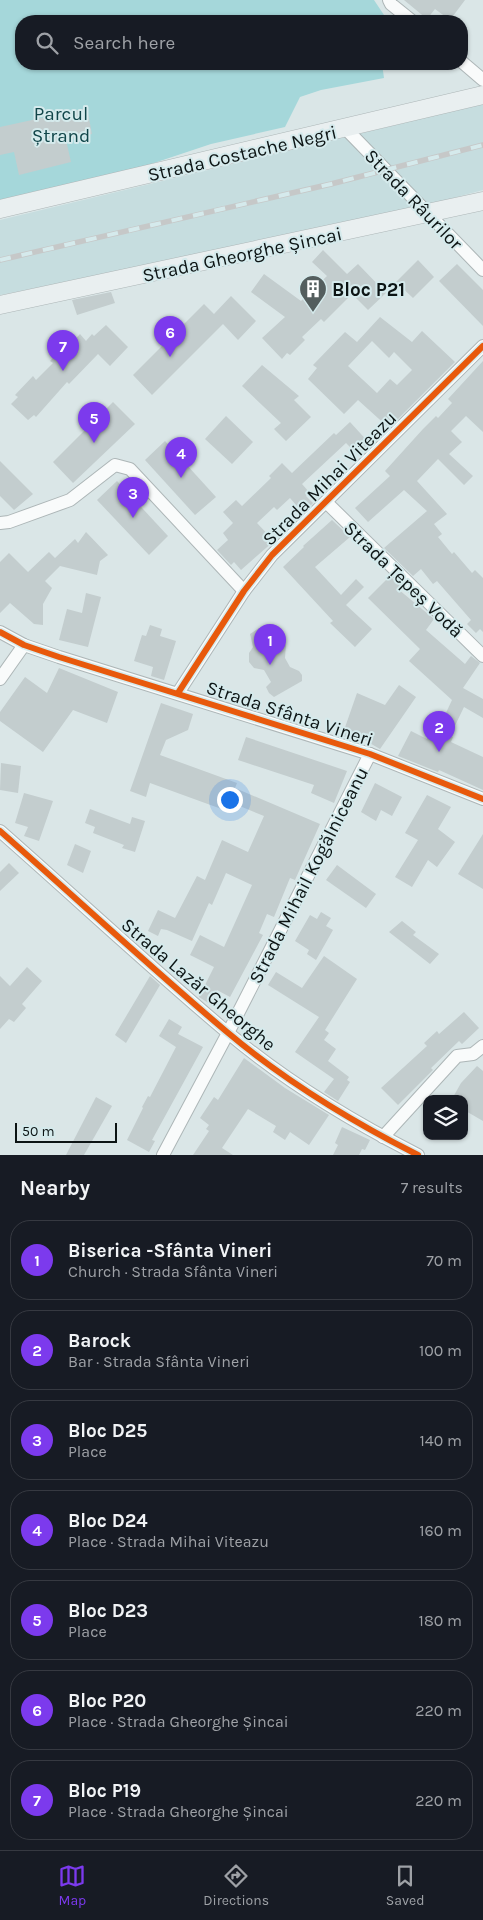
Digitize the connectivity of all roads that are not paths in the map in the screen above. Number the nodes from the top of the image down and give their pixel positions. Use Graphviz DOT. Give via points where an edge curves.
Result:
graph roads {
  1 [pos="389,0"];
  2 [pos="405,15"];
  3 [pos="468,67"];
  4 [pos="483,80"];
  5 [pos="483,95"];
  6 [pos="346,129"];
  7 [pos="483,201"];
  8 [pos="0,209"];
  9 [pos="429,214"];
  10 [pos="483,270"];
  11 [pos="0,305"];
  12 [pos="483,346"];
  13 [pos="326,502"];
  14 [pos="0,522"];
  15 [pos="244,591"];
  16 [pos="0,632"];
  17 [pos="24,645"];
  18 [pos="483,656"];
  19 [pos="0,679"];
  20 [pos="178,693"];
  21 [pos="370,754"];
  22 [pos="483,799"];
  23 [pos="0,831"];
  24 [pos="228,1033"];
  25 [pos="483,1046"];
  26 [pos="383,1137"];
  27 [pos="163,1155"];
  28 [pos="418,1155"];
  1 -- 2 [label="street"];
  3 -- 4 [label="street"];
  5 -- 6 [label="main road, Strada Costache Negri"];
  6 -- 8 [label="main road, Strada Costache Negri"];
  6 -- 9 [label="street, Strada Râurilor"];
  7 -- 9 [label="main road, Strada Gheorghe Șincai"];
  9 -- 10 [label="street, Strada Râurilor"];
  9 -- 11 [label="main road, Strada Gheorghe Șincai"];
  12 -- 13 [label="street, Strada Mihai Viteazu"];
  13 -- 15 [label="street, Strada Mihai Viteazu" via="272,555"];
  13 -- 18 [label="street, Strada Țepeș Vodă"];
  14 -- 15 [label="street" via="9,522 70,500 115,465 130,469"];
  15 -- 20 [label="street, Strada Mihai Viteazu"];
  16 -- 17 [label="street, Strada Sfânta Vineri"];
  17 -- 19 [label="street"];
  17 -- 20 [label="street, Strada Sfânta Vineri"];
  20 -- 21 [label="street, Strada Sfânta Vineri"];
  21 -- 22 [label="street, Strada Sfânta Vineri"];
  21 -- 24 [label="street, Strada Mihail Kogălniceanu"];
  23 -- 24 [label="street, Strada Lazăr Gheorghe"];
  24 -- 26 [label="street, Strada Lazăr Gheorghe" via="298,1083"];
  24 -- 27 [label="street, Strada Mihail Kogălniceanu"];
  25 -- 26 [label="street" via="473,1054 457,1056"];
  26 -- 28 [label="street, Strada Lazăr Gheorghe"];
}
